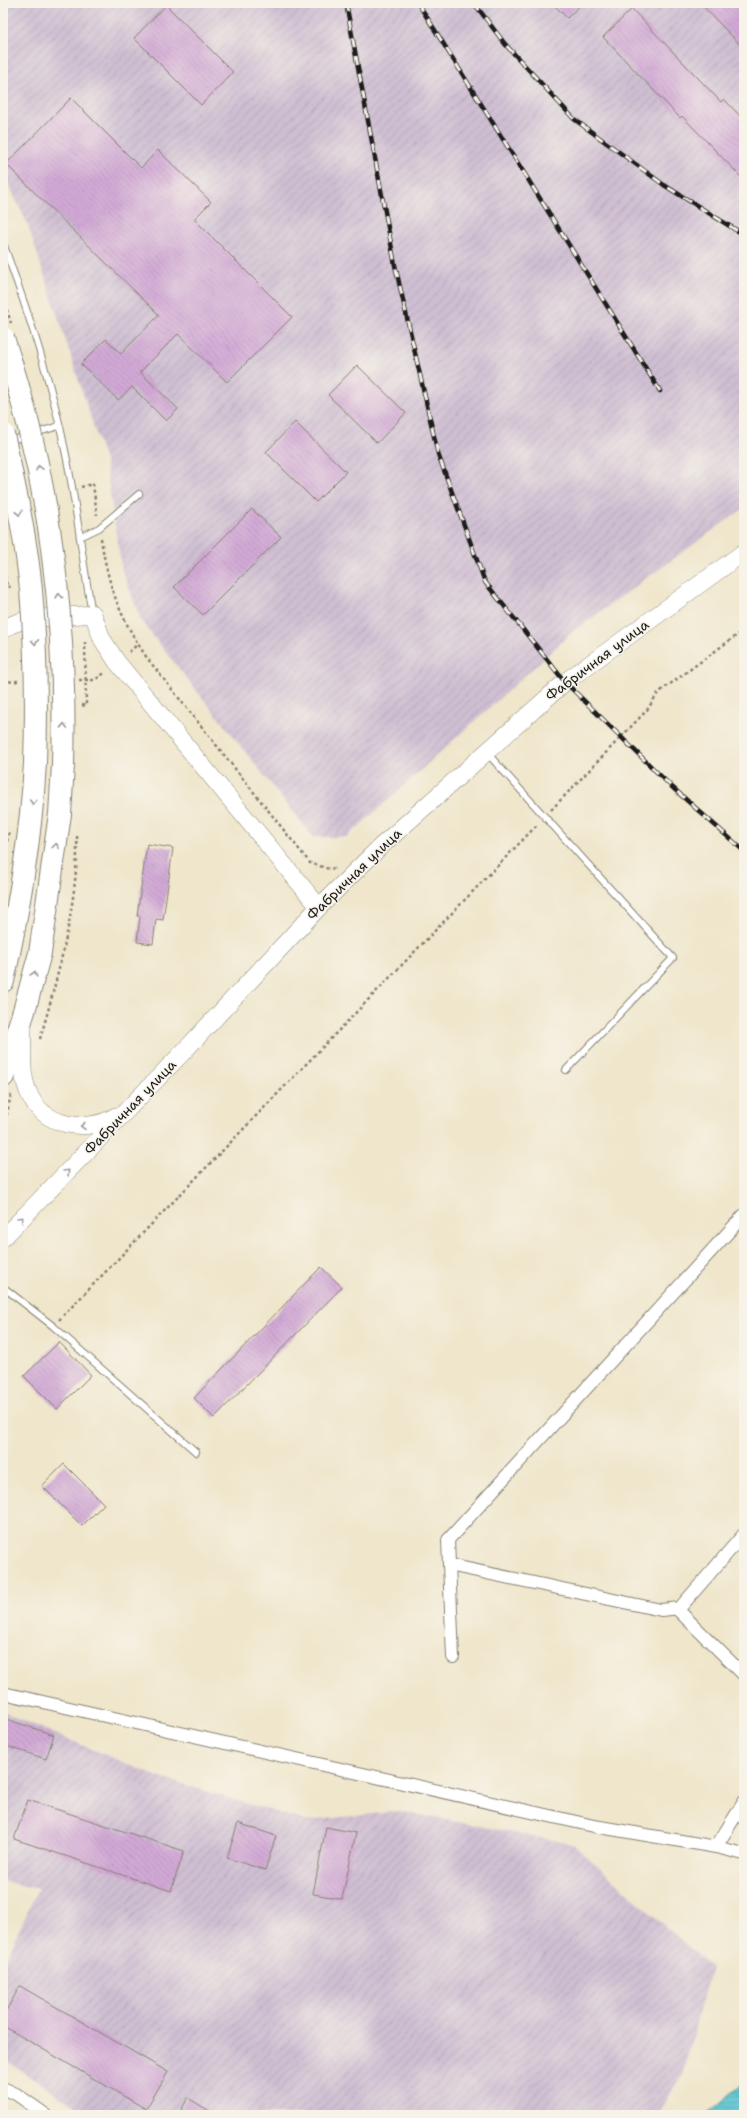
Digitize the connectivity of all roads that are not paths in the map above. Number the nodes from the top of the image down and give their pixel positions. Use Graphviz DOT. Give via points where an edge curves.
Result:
graph roads {
  1 [pos="3,243"];
  2 [pos="3,338"];
  3 [pos="60,426"];
  4 [pos="3,434"];
  5 [pos="3,444"];
  6 [pos="139,494"];
  7 [pos="80,537"];
  8 [pos="744,552"];
  9 [pos="93,614"];
  10 [pos="3,630"];
  11 [pos="486,752"];
  12 [pos="319,907"];
  13 [pos="3,981"];
  14 [pos="24,1012"];
  15 [pos="566,1070"];
  16 [pos="3,1076"];
  17 [pos="131,1106"];
  18 [pos="744,1214"];
  19 [pos="3,1238"];
  20 [pos="3,1287"];
  21 [pos="196,1452"];
  22 [pos="744,1534"];
  23 [pos="449,1565"];
  24 [pos="680,1608"];
  25 [pos="453,1657"];
  26 [pos="744,1675"];
  27 [pos="3,1694"];
  28 [pos="744,1802"];
  29 [pos="716,1847"];
  30 [pos="744,1854"];
  31 [pos="3,2088"];
  32 [pos="46,2115"];
  1 -- 3 [label="lane" via="25,305"];
  14 -- 2 [label="highway, one-way, bridge" via="40,952 53,869 60,814 65,701 63,644 52,541 27,414"];
  3 -- 5 [label="lane"];
  3 -- 7 [label="lane"];
  4 -- 13 [label="highway, one-way, bridge" via="23,530 31,588 37,702 32,811 26,865"];
  6 -- 7 [label="lane" via="99,528"];
  7 -- 9 [label="lane"];
  8 -- 11 [label="street, Фабричная улица" via="565,682"];
  9 -- 10 [label="street" via="28,620 15,623"];
  9 -- 12 [label="street" via="102,639 116,662"];
  11 -- 12 [label="street, Фабричная улица" via="380,846"];
  11 -- 15 [label="lane" via="673,958"];
  12 -- 17 [label="street, Фабричная улица"];
  14 -- 16 [label="highway"];
  17 -- 14 [label="street, one-way" via="107,1121 92,1126 67,1125 47,1115 36,1105 28,1092 24,1068"];
  19 -- 17 [label="street, Фабричная улица, one-way"];
  18 -- 23 [label="street" via="448,1540"];
  20 -- 21 [label="lane" via="53,1326"];
  22 -- 24 [label="street"];
  23 -- 24 [label="street" via="661,1610"];
  23 -- 25 [label="street"];
  24 -- 26 [label="street" via="678,1610"];
  27 -- 29 [label="street" via="594,1826"];
  28 -- 29 [label="street"];
  29 -- 30 [label="street"];
  31 -- 32 [label="street"];
}
